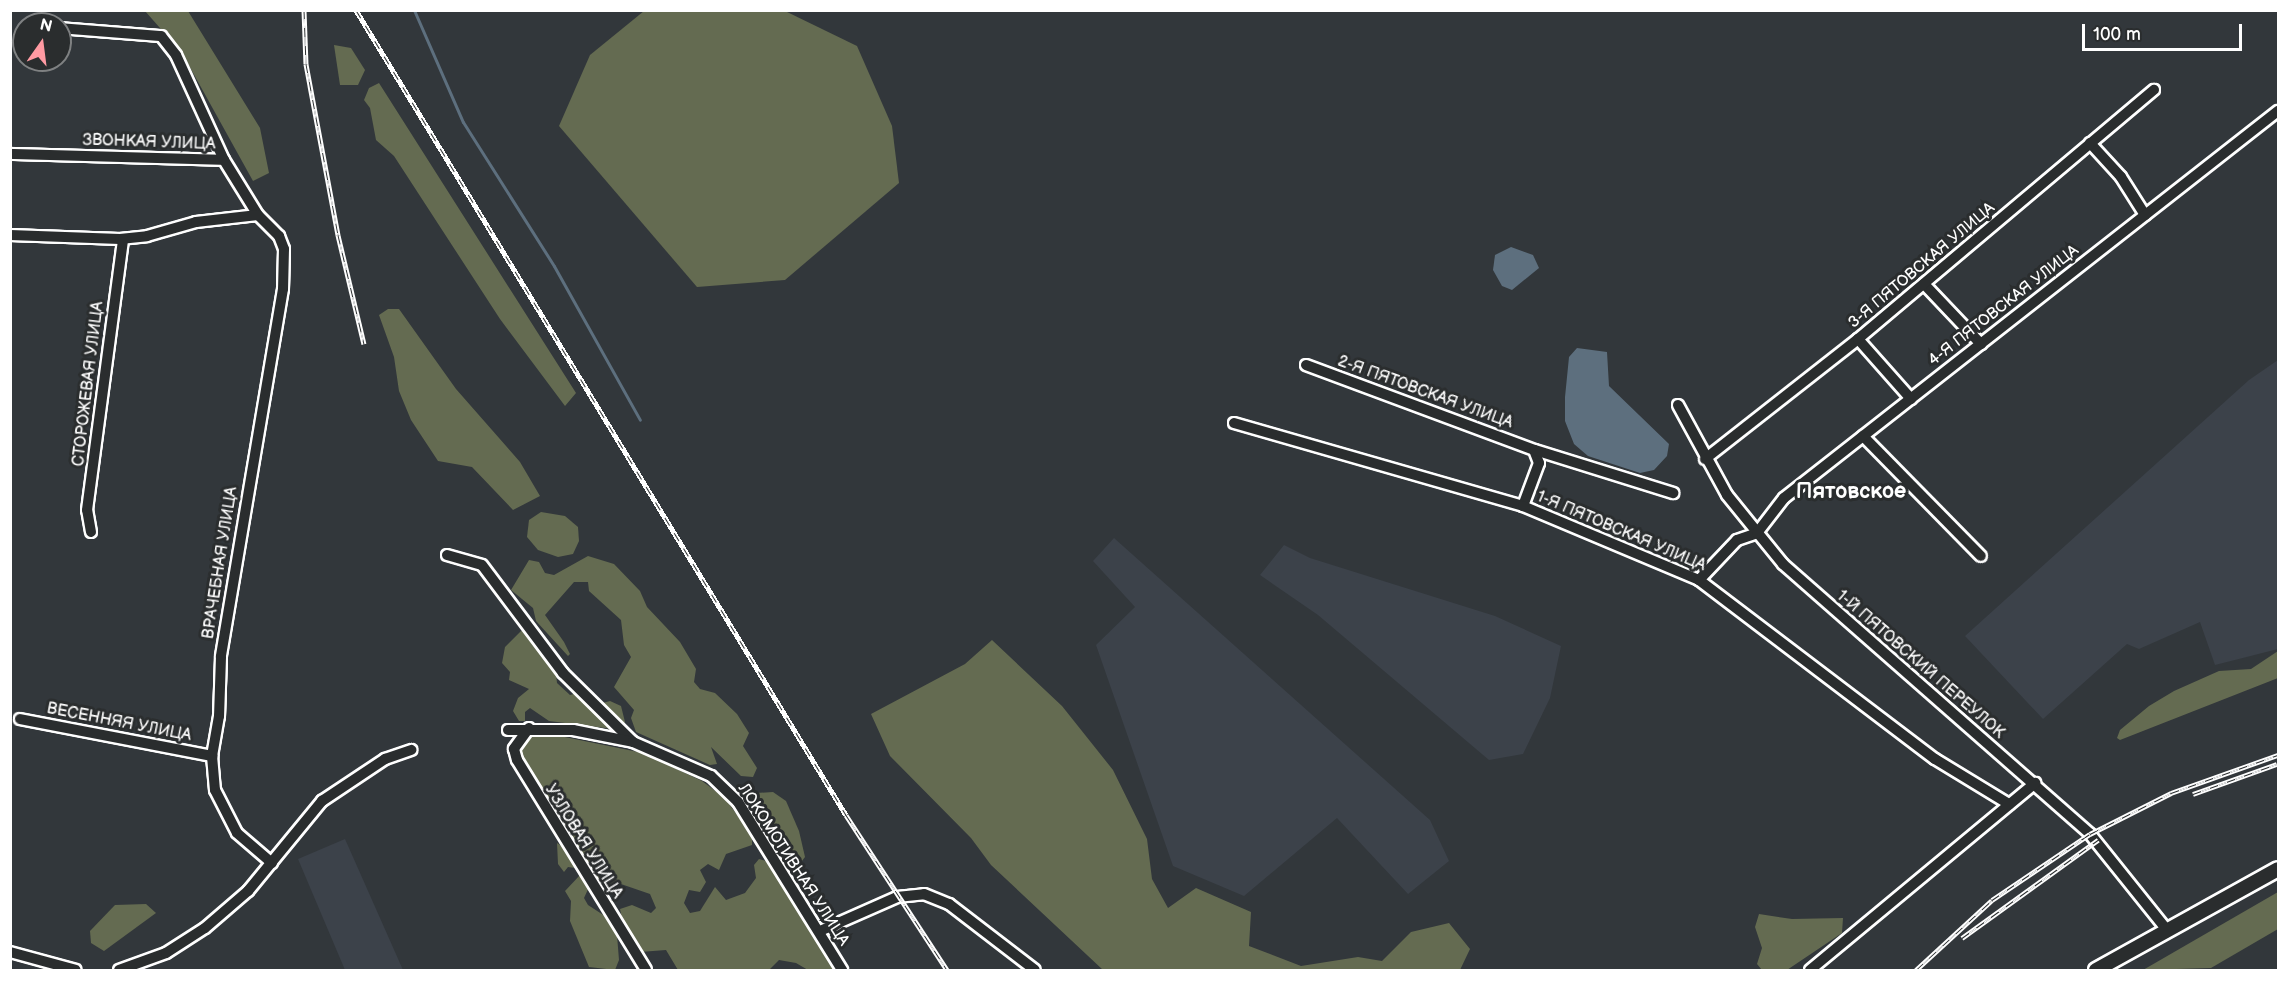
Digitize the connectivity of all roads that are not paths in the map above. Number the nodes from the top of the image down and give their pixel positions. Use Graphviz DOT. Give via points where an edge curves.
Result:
graph roads {
  1 [pos="72,29"];
  2 [pos="2154,90"];
  3 [pos="2278,111"];
  4 [pos="2090,143"];
  5 [pos="10,154"];
  6 [pos="224,160"];
  7 [pos="258,215"];
  8 [pos="2145,215"];
  9 [pos="10,235"];
  10 [pos="123,239"];
  11 [pos="1924,284"];
  12 [pos="1858,339"];
  13 [pos="1981,344"];
  14 [pos="1306,365"];
  15 [pos="1911,399"];
  16 [pos="1678,405"];
  17 [pos="1234,423"];
  18 [pos="1863,436"];
  19 [pos="1534,450"];
  20 [pos="1705,459"];
  21 [pos="1673,493"];
  22 [pos="1523,506"];
  23 [pos="91,532"];
  24 [pos="1757,532"];
  25 [pos="447,555"];
  26 [pos="1981,556"];
  27 [pos="1699,580"];
  28 [pos="20,719"];
  29 [pos="529,728"];
  30 [pos="508,730"];
  31 [pos="633,742"];
  32 [pos="411,750"];
  33 [pos="212,756"];
  34 [pos="2036,783"];
  35 [pos="2009,804"];
  36 [pos="272,863"];
  37 [pos="2278,869"];
  38 [pos="2167,930"];
  39 [pos="820,931"];
  40 [pos="10,952"];
  41 [pos="76,970"];
  42 [pos="119,970"];
  43 [pos="646,970"];
  44 [pos="842,970"];
  45 [pos="1035,970"];
  46 [pos="1809,970"];
  47 [pos="2096,970"];
  1 -- 6 [label="street, ЗВОНКАЯ УЛИЦА" via="161,36 176,55"];
  2 -- 4 [label="street, 3-Я ПЯТОВСКАЯ УЛИЦА"];
  3 -- 8 [label="street, 4-Я ПЯТОВСКАЯ УЛИЦА"];
  4 -- 8 [label="street" via="2121,177"];
  4 -- 11 [label="street, 3-Я ПЯТОВСКАЯ УЛИЦА"];
  5 -- 6 [label="street, ЗВОНКАЯ УЛИЦА"];
  6 -- 7 [label="street"];
  7 -- 10 [label="street" via="196,222"];
  7 -- 33 [label="street, ВРАЧЕБНАЯ УЛИЦА" via="274,229 284,249 283,289 227,618"];
  8 -- 13 [label="street, 4-Я ПЯТОВСКАЯ УЛИЦА"];
  9 -- 10 [label="street"];
  10 -- 23 [label="street, СТОРОЖЕВАЯ УЛИЦА" via="87,510"];
  11 -- 12 [label="street, 3-Я ПЯТОВСКАЯ УЛИЦА"];
  11 -- 13 [label="street"];
  12 -- 15 [label="street"];
  12 -- 20 [label="street, 3-Я ПЯТОВСКАЯ УЛИЦА"];
  13 -- 15 [label="street, 4-Я ПЯТОВСКАЯ УЛИЦА"];
  14 -- 19 [label="street, 2-Я ПЯТОВСКАЯ УЛИЦА"];
  15 -- 18 [label="street, 4-Я ПЯТОВСКАЯ УЛИЦА"];
  16 -- 20 [label="street, 1-Й ПЯТОВСКИЙ ПЕРЕУЛОК"];
  17 -- 22 [label="street, 1-Я ПЯТОВСКАЯ УЛИЦА"];
  18 -- 24 [label="street, 4-Я ПЯТОВСКАЯ УЛИЦА" via="1784,498"];
  18 -- 26 [label="street"];
  19 -- 21 [label="street, 2-Я ПЯТОВСКАЯ УЛИЦА"];
  19 -- 22 [label="street" via="1539,463"];
  20 -- 24 [label="street, 1-Й ПЯТОВСКИЙ ПЕРЕУЛОК"];
  22 -- 27 [label="street, 1-Я ПЯТОВСКАЯ УЛИЦА"];
  24 -- 27 [label="street" via="1737,540"];
  24 -- 34 [label="street, 1-Й ПЯТОВСКИЙ ПЕРЕУЛОК" via="1783,564 1841,618"];
  25 -- 31 [label="street" via="482,565 563,673"];
  27 -- 35 [label="street, 1-Я ПЯТОВСКАЯ УЛИЦА" via="1935,759"];
  28 -- 33 [label="street, ВЕСЕННЯЯ УЛИЦА"];
  29 -- 30 [label="street, ЛОКОМОТИВНАЯ УЛИЦА"];
  29 -- 31 [label="street, ЛОКОМОТИВНАЯ УЛИЦА" via="573,730"];
  29 -- 43 [label="street, УЗЛОВАЯ УЛИЦА" via="514,749 517,760"];
  31 -- 39 [label="street, ЛОКОМОТИВНАЯ УЛИЦА" via="675,757 726,788"];
  32 -- 36 [label="street" via="385,759 322,801"];
  33 -- 36 [label="street, ВРАЧЕБНАЯ УЛИЦА" via="215,790 237,833"];
  34 -- 35 [label="street"];
  34 -- 38 [label="street, 1-Й ПЯТОВСКИЙ ПЕРЕУЛОК" via="2090,834"];
  35 -- 46 [label="street"];
  36 -- 42 [label="street" via="248,891 205,928 166,953"];
  37 -- 38 [label="street"];
  38 -- 47 [label="street"];
  39 -- 44 [label="street, ЛОКОМОТИВНАЯ УЛИЦА"];
  39 -- 45 [label="street" via="897,897 924,894 949,904"];
  40 -- 41 [label="street"];
}
